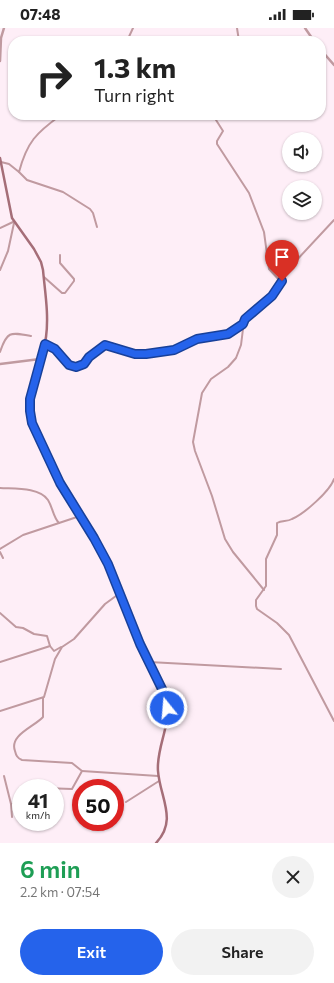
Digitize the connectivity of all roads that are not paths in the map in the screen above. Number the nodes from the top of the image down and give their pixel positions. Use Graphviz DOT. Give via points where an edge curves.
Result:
graph roads {
  1 [pos="4,28"];
  2 [pos="304,28"];
  3 [pos="310,36"];
  4 [pos="326,56"];
  5 [pos="0,61"];
  6 [pos="334,65"];
  7 [pos="55,120"];
  8 [pos="216,120"];
  9 [pos="0,158"];
  10 [pos="1,162"];
  11 [pos="19,172"];
  12 [pos="334,220"];
  13 [pos="14,222"];
  14 [pos="97,227"];
  15 [pos="0,228"];
  16 [pos="60,255"];
  17 [pos="0,270"];
  18 [pos="44,277"];
  19 [pos="281,282"];
  20 [pos="243,324"];
  21 [pos="31,336"];
  22 [pos="45,344"];
  23 [pos="0,352"];
  24 [pos="40,359"];
  25 [pos="0,364"];
  26 [pos="334,479"];
  27 [pos="0,488"];
  28 [pos="80,516"];
  29 [pos="59,523"];
  30 [pos="0,551"];
  31 [pos="4,558"];
  32 [pos="264,590"];
  33 [pos="120,593"];
  34 [pos="0,613"];
  35 [pos="50,646"];
  36 [pos="62,647"];
  37 [pos="0,662"];
  38 [pos="149,662"];
  39 [pos="281,669"];
  40 [pos="43,698"];
  41 [pos="0,711"];
  42 [pos="334,721"];
  43 [pos="82,771"];
  44 [pos="4,776"];
  45 [pos="158,776"];
  46 [pos="159,781"];
  47 [pos="64,789"];
  48 [pos="126,802"];
  49 [pos="11,804"];
  50 [pos="12,818"];
  51 [pos="156,843"];
  1 -- 5 [label="street"];
  2 -- 3 [label="street"];
  4 -- 6 [label="street"];
  7 -- 11 [label="street" via="30,143 24,153"];
  8 -- 19 [label="street" via="223,130 217,144 249,193 264,230 269,269"];
  9 -- 10 [label="main road"];
  10 -- 11 [label="street"];
  10 -- 13 [label="main road" via="10,215"];
  11 -- 14 [label="street" via="27,180 63,192 90,209 94,213"];
  12 -- 19 [label="street" via="294,263"];
  13 -- 15 [label="street"];
  13 -- 17 [label="street" via="9,248"];
  13 -- 18 [label="main road" via="39,256"];
  16 -- 18 [label="street" via="60,263 74,281 65,293 62,293"];
  18 -- 22 [label="main road" via="47,318"];
  19 -- 20 [label="street" via="274,294 245,319"];
  20 -- 22 [label="street" via="228,334 195,339 178,349 168,351 141,355 104,345 84,364 77,367 69,365 55,349"];
  20 -- 32 [label="street" via="241,346 236,359 211,379 201,394 193,442 225,539"];
  21 -- 23 [label="street" via="9,334"];
  22 -- 24 [label="main road"];
  24 -- 25 [label="street"];
  24 -- 28 [label="main road" via="30,399 31,420 58,479"];
  26 -- 32 [label="street" via="326,492 300,514 277,523 276,536 266,559 267,581"];
  27 -- 29 [label="street" via="42,495 48,501"];
  28 -- 29 [label="street"];
  28 -- 33 [label="main road" via="105,558"];
  29 -- 30 [label="street" via="23,535"];
  30 -- 31 [label="street"];
  32 -- 42 [label="street" via="256,598 256,608 289,635"];
  33 -- 36 [label="street" via="105,604 74,639"];
  33 -- 38 [label="main road"];
  34 -- 35 [label="street" via="16,627 47,636"];
  35 -- 36 [label="street" via="54,651"];
  35 -- 37 [label="street"];
  36 -- 40 [label="street"];
  38 -- 39 [label="street"];
  38 -- 45 [label="main road" via="163,691 167,708 158,757"];
  40 -- 41 [label="street"];
  40 -- 43 [label="street" via="42,718 14,742 17,757 22,760 73,763"];
  43 -- 45 [label="street"];
  43 -- 47 [label="street" via="72,789"];
  44 -- 49 [label="street"];
  45 -- 46 [label="main road"];
  46 -- 48 [label="street"];
  46 -- 51 [label="main road" via="167,822 164,834"];
  49 -- 50 [label="street"];
}
